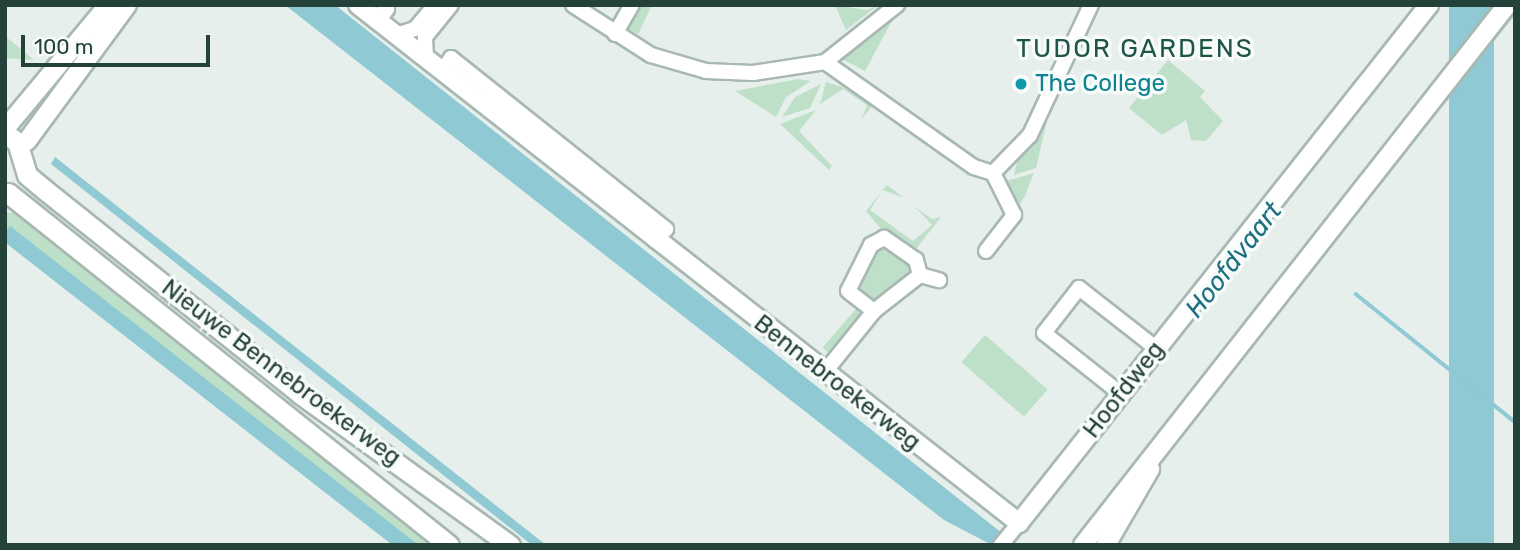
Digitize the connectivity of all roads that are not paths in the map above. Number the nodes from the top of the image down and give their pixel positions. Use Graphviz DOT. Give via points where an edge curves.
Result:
graph roads {
  1 [pos="108,5"];
  2 [pos="127,5"];
  3 [pos="358,5"];
  4 [pos="435,5"];
  5 [pos="451,5"];
  6 [pos="573,5"];
  7 [pos="632,5"];
  8 [pos="897,5"];
  9 [pos="1091,5"];
  10 [pos="1429,5"];
  11 [pos="1507,5"];
  12 [pos="381,13"];
  13 [pos="615,34"];
  14 [pos="396,35"];
  15 [pos="426,57"];
  16 [pos="825,62"];
  17 [pos="6,127"];
  18 [pos="27,141"];
  19 [pos="29,171"];
  20 [pos="993,173"];
  21 [pos="6,197"];
  22 [pos="986,251"];
  23 [pos="920,275"];
  24 [pos="939,280"];
  25 [pos="874,311"];
  26 [pos="1157,349"];
  27 [pos="824,373"];
  28 [pos="1121,394"];
  29 [pos="1156,452"];
  30 [pos="1009,535"];
  31 [pos="449,545"];
  32 [pos="510,545"];
  33 [pos="1083,545"];
  34 [pos="1106,545"];
  1 -- 17 [label="street"];
  2 -- 18 [label="street"];
  3 -- 12 [label="street, Bennebroekerweg"];
  4 -- 14 [label="street" via="415,29"];
  5 -- 15 [label="street" via="425,37"];
  6 -- 13 [label="street"];
  7 -- 13 [label="street"];
  8 -- 16 [label="street"];
  9 -- 20 [label="street" via="1030,135"];
  10 -- 26 [label="street, Hoofdweg"];
  11 -- 29 [label="street"];
  12 -- 14 [label="street, Bennebroekerweg"];
  13 -- 16 [label="street" via="651,55 706,71 754,73"];
  14 -- 15 [label="street, Bennebroekerweg"];
  15 -- 27 [label="street, Bennebroekerweg" via="661,235"];
  16 -- 20 [label="street" via="974,167"];
  17 -- 18 [label="main road"];
  17 -- 19 [label="main road"];
  18 -- 19 [label="main road"];
  19 -- 21 [label="main road"];
  19 -- 32 [label="main road, Nieuwe Bennebroekerweg" via="299,393"];
  20 -- 22 [label="street" via="1014,215"];
  21 -- 31 [label="main road, Nieuwe Bennebroekerweg"];
  23 -- 24 [label="street"];
  23 -- 25 [label="street"];
  23 -- 25 [label="street" via="916,260 899,244 875,239 848,291"];
  25 -- 27 [label="street"];
  26 -- 28 [label="street, Hoofdweg"];
  26 -- 28 [label="street" via="1079,288 1044,333"];
  27 -- 30 [label="street, Bennebroekerweg"];
  28 -- 30 [label="street, Hoofdweg"];
  29 -- 33 [label="street"];
  29 -- 34 [label="street"];
}
